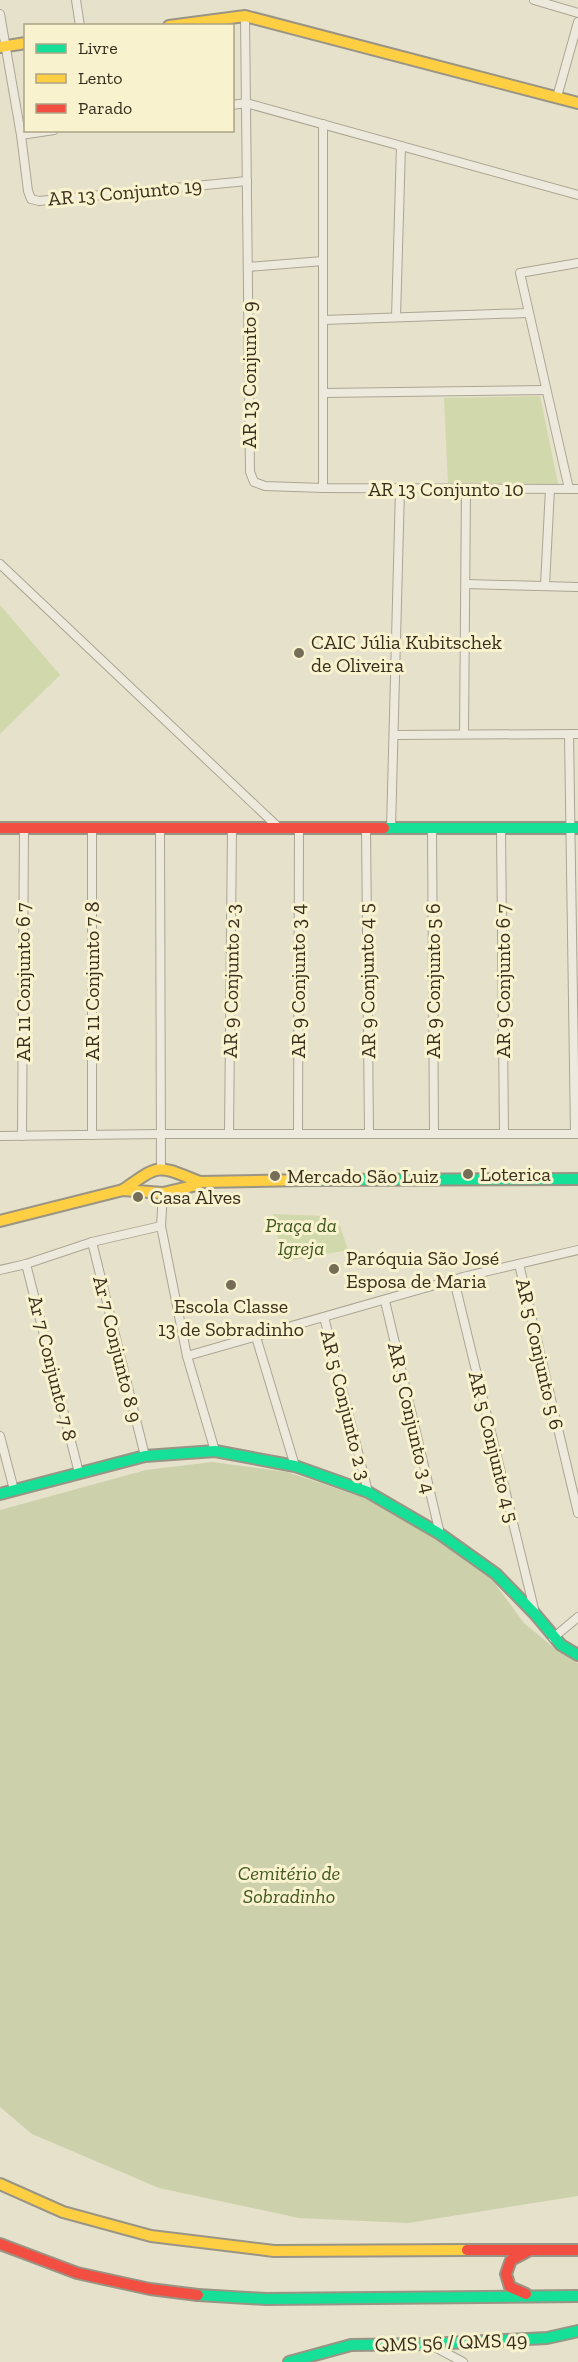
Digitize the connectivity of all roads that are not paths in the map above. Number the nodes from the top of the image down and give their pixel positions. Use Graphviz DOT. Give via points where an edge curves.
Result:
graph roads {
  1 [pos="76,0"];
  2 [pos="534,0"];
  3 [pos="578,13"];
  4 [pos="0,14"];
  5 [pos="245,16"];
  6 [pos="578,22"];
  7 [pos="80,24"];
  8 [pos="184,24"];
  9 [pos="24,43"];
  10 [pos="3,46"];
  11 [pos="557,97"];
  12 [pos="246,103"];
  13 [pos="578,103"];
  14 [pos="234,105"];
  15 [pos="323,124"];
  16 [pos="41,132"];
  17 [pos="21,135"];
  18 [pos="401,146"];
  19 [pos="247,181"];
  20 [pos="578,195"];
  21 [pos="323,261"];
  22 [pos="578,263"];
  23 [pos="248,267"];
  24 [pos="528,313"];
  25 [pos="396,317"];
  26 [pos="323,320"];
  27 [pos="546,390"];
  28 [pos="323,393"];
  29 [pos="254,482"];
  30 [pos="323,488"];
  31 [pos="400,489"];
  32 [pos="466,489"];
  33 [pos="549,489"];
  34 [pos="574,489"];
  35 [pos="0,564"];
  36 [pos="466,584"];
  37 [pos="545,585"];
  38 [pos="578,587"];
  39 [pos="464,734"];
  40 [pos="574,734"];
  41 [pos="393,735"];
  42 [pos="0,828"];
  43 [pos="24,828"];
  44 [pos="92,828"];
  45 [pos="160,828"];
  46 [pos="232,828"];
  47 [pos="279,828"];
  48 [pos="299,828"];
  49 [pos="366,828"];
  50 [pos="391,828"];
  51 [pos="432,828"];
  52 [pos="501,828"];
  53 [pos="574,828"];
  54 [pos="161,1134"];
  55 [pos="229,1134"];
  56 [pos="298,1134"];
  57 [pos="369,1134"];
  58 [pos="434,1134"];
  59 [pos="504,1134"];
  60 [pos="576,1134"];
  61 [pos="92,1135"];
  62 [pos="0,1136"];
  63 [pos="22,1136"];
  64 [pos="161,1170"];
  65 [pos="578,1179"];
  66 [pos="200,1182"];
  67 [pos="123,1190"];
  68 [pos="174,1191"];
  69 [pos="158,1192"];
  70 [pos="0,1221"];
  71 [pos="161,1226"];
  72 [pos="92,1242"];
  73 [pos="578,1250"];
  74 [pos="26,1264"];
  75 [pos="519,1264"];
  76 [pos="0,1270"];
  77 [pos="454,1280"];
  78 [pos="385,1301"];
  79 [pos="324,1317"];
  80 [pos="256,1337"];
  81 [pos="187,1356"];
  82 [pos="0,1436"];
  83 [pos="214,1451"];
  84 [pos="145,1456"];
  85 [pos="295,1466"];
  86 [pos="79,1473"];
  87 [pos="14,1490"];
  88 [pos="368,1492"];
  89 [pos="0,1494"];
  90 [pos="578,1513"];
  91 [pos="440,1534"];
  92 [pos="535,1614"];
  93 [pos="578,1617"];
  94 [pos="553,1638"];
  95 [pos="578,1655"];
  96 [pos="0,2184"];
  97 [pos="0,2244"];
  98 [pos="531,2250"];
  99 [pos="578,2250"];
  100 [pos="531,2296"];
  101 [pos="578,2296"];
  102 [pos="578,2331"];
  103 [pos="429,2344"];
  104 [pos="289,2362"];
  105 [pos="463,2362"];
  1 -- 7 [label="street"];
  2 -- 3 [label="street"];
  4 -- 10 [label="street, AR 13 Conjunto 19"];
  5 -- 8 [label="street"];
  5 -- 11 [label="street"];
  5 -- 12 [label="street, AR 13 Conjunto 9"];
  6 -- 11 [label="street"];
  9 -- 10 [label="street"];
  10 -- 17 [label="street, AR 13 Conjunto 19"];
  11 -- 13 [label="street"];
  12 -- 14 [label="street"];
  12 -- 15 [label="street"];
  12 -- 19 [label="street, AR 13 Conjunto 9"];
  15 -- 18 [label="street"];
  15 -- 21 [label="street"];
  16 -- 17 [label="street"];
  17 -- 19 [label="street, AR 13 Conjunto 19" via="28,191 31,199 39,201"];
  18 -- 20 [label="street"];
  18 -- 25 [label="street"];
  19 -- 23 [label="street, AR 13 Conjunto 9"];
  21 -- 23 [label="street"];
  21 -- 26 [label="street"];
  22 -- 24 [label="street" via="520,273"];
  23 -- 29 [label="street, AR 13 Conjunto 9" via="250,472"];
  24 -- 25 [label="street"];
  24 -- 27 [label="street"];
  25 -- 26 [label="street"];
  26 -- 28 [label="street"];
  27 -- 28 [label="street"];
  27 -- 34 [label="street"];
  28 -- 30 [label="street"];
  29 -- 30 [label="street, AR 13 Conjunto 10" via="265,486"];
  30 -- 31 [label="street, AR 13 Conjunto 10"];
  31 -- 32 [label="street, AR 13 Conjunto 10"];
  31 -- 41 [label="street"];
  32 -- 33 [label="street, AR 13 Conjunto 10"];
  32 -- 36 [label="street"];
  33 -- 34 [label="street, AR 13 Conjunto 10"];
  33 -- 37 [label="street"];
  35 -- 47 [label="street"];
  36 -- 37 [label="street"];
  36 -- 39 [label="street"];
  37 -- 38 [label="street"];
  39 -- 40 [label="street"];
  39 -- 41 [label="street"];
  40 -- 53 [label="street"];
  41 -- 50 [label="street"];
  42 -- 43 [label="street"];
  43 -- 44 [label="street"];
  43 -- 63 [label="street, AR 11 Conjunto 6 7"];
  44 -- 45 [label="street"];
  44 -- 61 [label="street, AR 11 Conjunto 7 8"];
  45 -- 46 [label="street"];
  45 -- 54 [label="street"];
  46 -- 47 [label="street"];
  46 -- 55 [label="street, AR 9 Conjunto 2 3"];
  47 -- 48 [label="street"];
  48 -- 49 [label="street"];
  48 -- 56 [label="street, AR 9 Conjunto 3 4"];
  49 -- 50 [label="street"];
  49 -- 57 [label="street, AR 9 Conjunto 4 5"];
  50 -- 51 [label="street"];
  51 -- 52 [label="street"];
  51 -- 58 [label="street, AR 9 Conjunto 5 6"];
  52 -- 53 [label="street"];
  52 -- 59 [label="street, AR 9 Conjunto 6 7"];
  53 -- 60 [label="street"];
  54 -- 55 [label="street"];
  54 -- 61 [label="street"];
  54 -- 64 [label="street"];
  55 -- 56 [label="street"];
  56 -- 57 [label="street"];
  57 -- 58 [label="street"];
  58 -- 59 [label="street"];
  59 -- 60 [label="street"];
  61 -- 63 [label="street"];
  62 -- 63 [label="street"];
  64 -- 66 [label="street"];
  64 -- 67 [label="street"];
  64 -- 68 [label="street" via="176,1179"];
  64 -- 69 [label="street" via="149,1183"];
  65 -- 66 [label="street"];
  66 -- 68 [label="street"];
  67 -- 69 [label="street"];
  67 -- 70 [label="street"];
  68 -- 69 [label="street"];
  69 -- 71 [label="street"];
  71 -- 72 [label="street"];
  71 -- 81 [label="street"];
  72 -- 74 [label="street"];
  72 -- 84 [label="street, Ar 7 Conjunto 8 9"];
  73 -- 75 [label="street"];
  74 -- 76 [label="street"];
  74 -- 86 [label="street, Ar 7 Conjunto 7 8"];
  75 -- 77 [label="street"];
  75 -- 90 [label="street, AR 5 Conjunto 5 6"];
  77 -- 78 [label="street"];
  77 -- 92 [label="street, AR 5 Conjunto 4 5"];
  78 -- 79 [label="street"];
  78 -- 91 [label="street, AR 5 Conjunto 3 4"];
  79 -- 80 [label="street"];
  79 -- 88 [label="street, AR 5 Conjunto 2 3"];
  80 -- 81 [label="street"];
  80 -- 85 [label="street"];
  81 -- 83 [label="street"];
  82 -- 87 [label="street"];
  83 -- 84 [label="street"];
  83 -- 85 [label="street"];
  84 -- 86 [label="street"];
  85 -- 88 [label="street"];
  86 -- 87 [label="street"];
  87 -- 89 [label="street"];
  88 -- 91 [label="street"];
  91 -- 92 [label="street" via="496,1574"];
  92 -- 94 [label="street"];
  93 -- 94 [label="street"];
  94 -- 95 [label="street"];
  96 -- 98 [label="street" via="63,2212 151,2236 274,2251"];
  97 -- 100 [label="street" via="78,2273 150,2289 207,2296"];
  98 -- 99 [label="street"];
  98 -- 100 [label="street" via="511,2260 506,2274 510,2287"];
  100 -- 101 [label="street"];
  102 -- 103 [label="street, QMS 56 / QMS 49" via="547,2338"];
  103 -- 104 [label="street, QMS 56 / QMS 49" via="351,2345"];
  103 -- 105 [label="street"];
}
